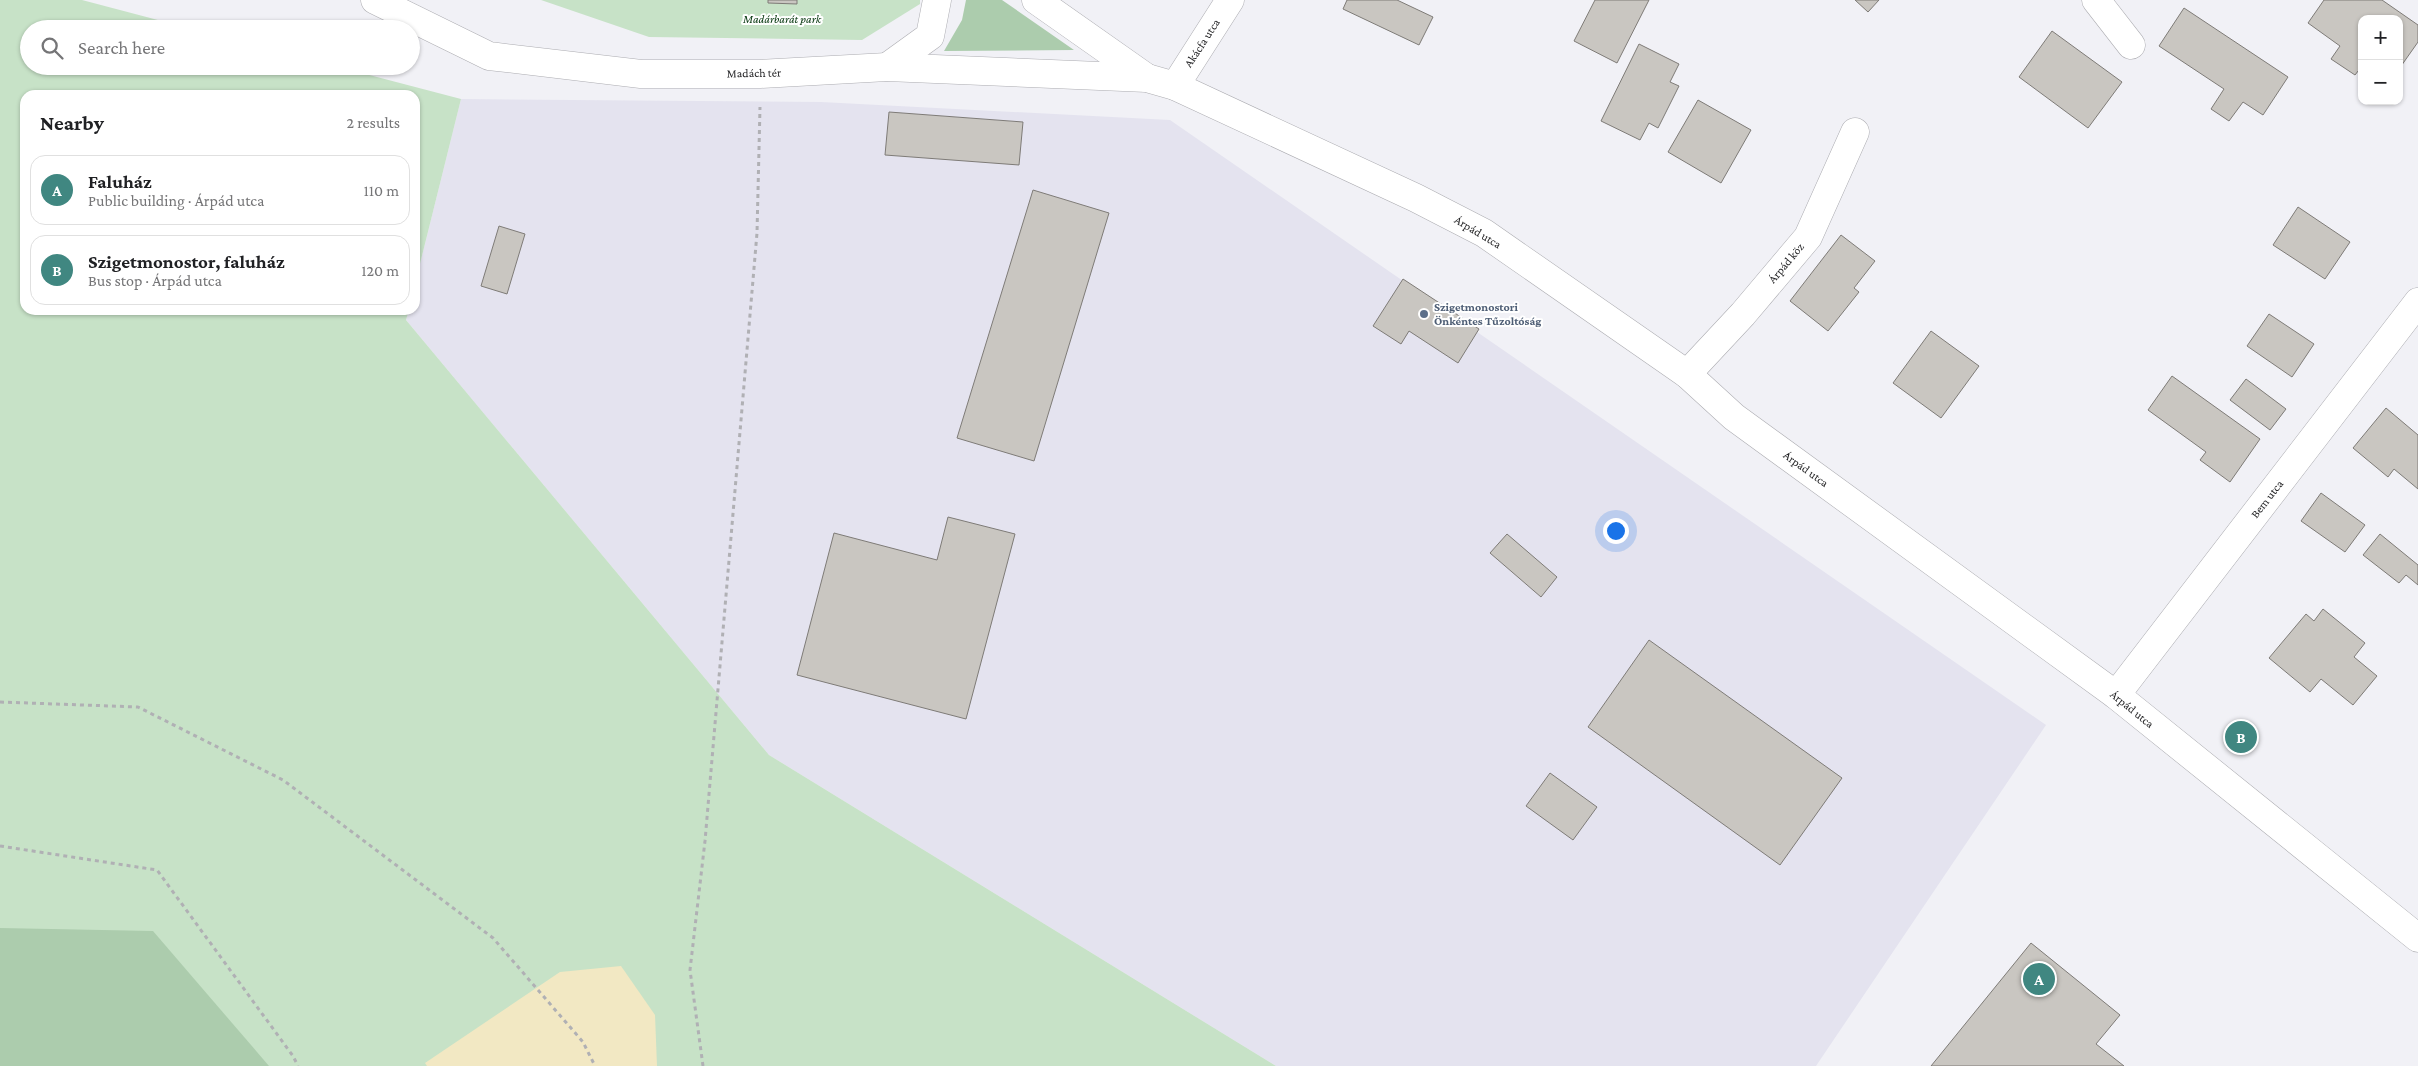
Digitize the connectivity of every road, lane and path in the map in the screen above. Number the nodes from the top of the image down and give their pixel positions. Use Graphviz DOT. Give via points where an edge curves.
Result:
graph roads {
  1 [pos="375,0"];
  2 [pos="937,0"];
  3 [pos="1036,0"];
  4 [pos="1230,0"];
  5 [pos="2096,0"];
  6 [pos="416,20"];
  7 [pos="420,22"];
  8 [pos="2131,45"];
  9 [pos="888,67"];
  10 [pos="760,74"];
  11 [pos="1146,78"];
  12 [pos="1175,86"];
  13 [pos="1855,132"];
  14 [pos="2418,302"];
  15 [pos="1687,374"];
  16 [pos="2116,695"];
  17 [pos="0,702"];
  18 [pos="0,846"];
  19 [pos="2418,938"];
  20 [pos="298,1066"];
  21 [pos="595,1066"];
  22 [pos="703,1066"];
  1 -- 6 [label="street, Madách tér"];
  2 -- 9 [label="street" via="930,36"];
  3 -- 11 [label="street"];
  4 -- 12 [label="street, Akácfa utca"];
  5 -- 8 [label="street"];
  7 -- 10 [label="street, Madách tér" via="489,56 641,74"];
  9 -- 10 [label="street, Madách tér"];
  9 -- 11 [label="street, Madách tér"];
  10 -- 22 [label="path" via="757,233 705,841 690,970"];
  11 -- 12 [label="street, Árpád utca"];
  12 -- 15 [label="street, Árpád utca" via="1484,233"];
  13 -- 15 [label="street, Árpád köz" via="1808,237"];
  14 -- 16 [label="street, Bem utca"];
  15 -- 16 [label="street, Árpád utca" via="1734,417"];
  16 -- 19 [label="street, Árpád utca"];
  17 -- 21 [label="path" via="138,707 283,780 493,938 583,1042"];
  18 -- 20 [label="path" via="157,870 294,1056"];
}
